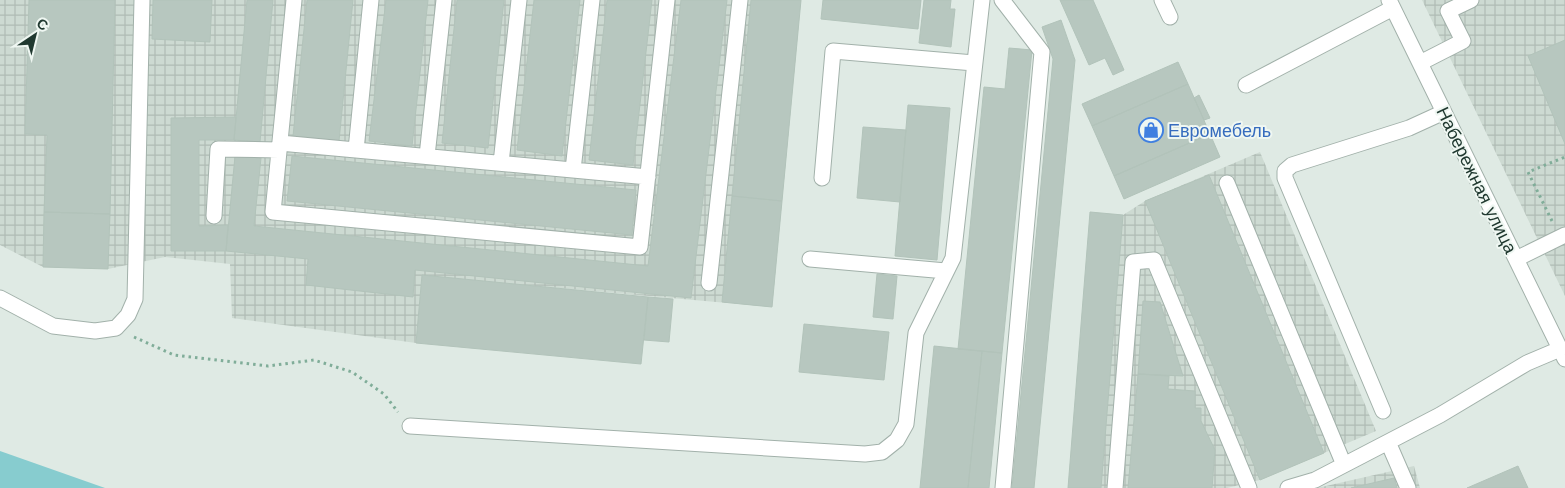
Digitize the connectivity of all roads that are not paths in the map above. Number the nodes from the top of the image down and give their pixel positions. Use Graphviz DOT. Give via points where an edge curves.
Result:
graph roads {
  1 [pos="142,0"];
  2 [pos="294,0"];
  3 [pos="371,0"];
  4 [pos="444,0"];
  5 [pos="519,0"];
  6 [pos="592,0"];
  7 [pos="667,0"];
  8 [pos="740,0"];
  9 [pos="982,0"];
  10 [pos="1002,0"];
  11 [pos="1162,0"];
  12 [pos="1471,0"];
  13 [pos="1391,4"];
  14 [pos="1170,17"];
  15 [pos="1420,62"];
  16 [pos="974,63"];
  17 [pos="1246,85"];
  18 [pos="1444,112"];
  19 [pos="279,146"];
  20 [pos="356,150"];
  21 [pos="426,156"];
  22 [pos="501,163"];
  23 [pos="573,170"];
  24 [pos="648,177"];
  25 [pos="822,178"];
  26 [pos="1227,183"];
  27 [pos="214,216"];
  28 [pos="1562,236"];
  29 [pos="810,259"];
  30 [pos="1516,259"];
  31 [pos="946,271"];
  32 [pos="709,283"];
  33 [pos="0,298"];
  34 [pos="1562,354"];
  35 [pos="1383,411"];
  36 [pos="410,426"];
  37 [pos="1388,442"];
  38 [pos="1344,465"];
  39 [pos="1002,488"];
  40 [pos="1115,488"];
  41 [pos="1249,488"];
  42 [pos="1288,488"];
  43 [pos="1408,488"];
  1 -- 33 [label="street" via="134,299 128,315 116,328 95,331 53,326"];
  2 -- 19 [label="street"];
  3 -- 20 [label="street"];
  4 -- 21 [label="street"];
  5 -- 22 [label="street"];
  6 -- 23 [label="street"];
  7 -- 24 [label="street"];
  8 -- 32 [label="street"];
  9 -- 16 [label="street"];
  10 -- 39 [label="street" via="1042,52"];
  11 -- 14 [label="street"];
  12 -- 15 [label="street" via="1448,11 1463,41"];
  13 -- 15 [label="street, Набережная улица"];
  13 -- 17 [label="street"];
  15 -- 18 [label="street, Набережная улица"];
  16 -- 25 [label="street" via="833,51"];
  16 -- 31 [label="street" via="953,258"];
  18 -- 30 [label="street, Набережная улица"];
  18 -- 35 [label="street" via="1409,128 1292,166 1286,171 1286,178"];
  19 -- 20 [label="street"];
  19 -- 24 [label="street" via="273,212 640,247"];
  19 -- 27 [label="street" via="218,149"];
  20 -- 21 [label="street"];
  21 -- 22 [label="street"];
  22 -- 23 [label="street"];
  23 -- 24 [label="street"];
  26 -- 38 [label="street"];
  28 -- 30 [label="street"];
  29 -- 31 [label="street"];
  30 -- 34 [label="street, Набережная улица"];
  31 -- 36 [label="street" via="916,333 906,424 897,440 882,452 865,454"];
  34 -- 37 [label="street" via="1527,364"];
  37 -- 38 [label="street"];
  37 -- 43 [label="street"];
  38 -- 42 [label="street" via="1315,480"];
  40 -- 41 [label="street" via="1133,262 1154,260"];
}
